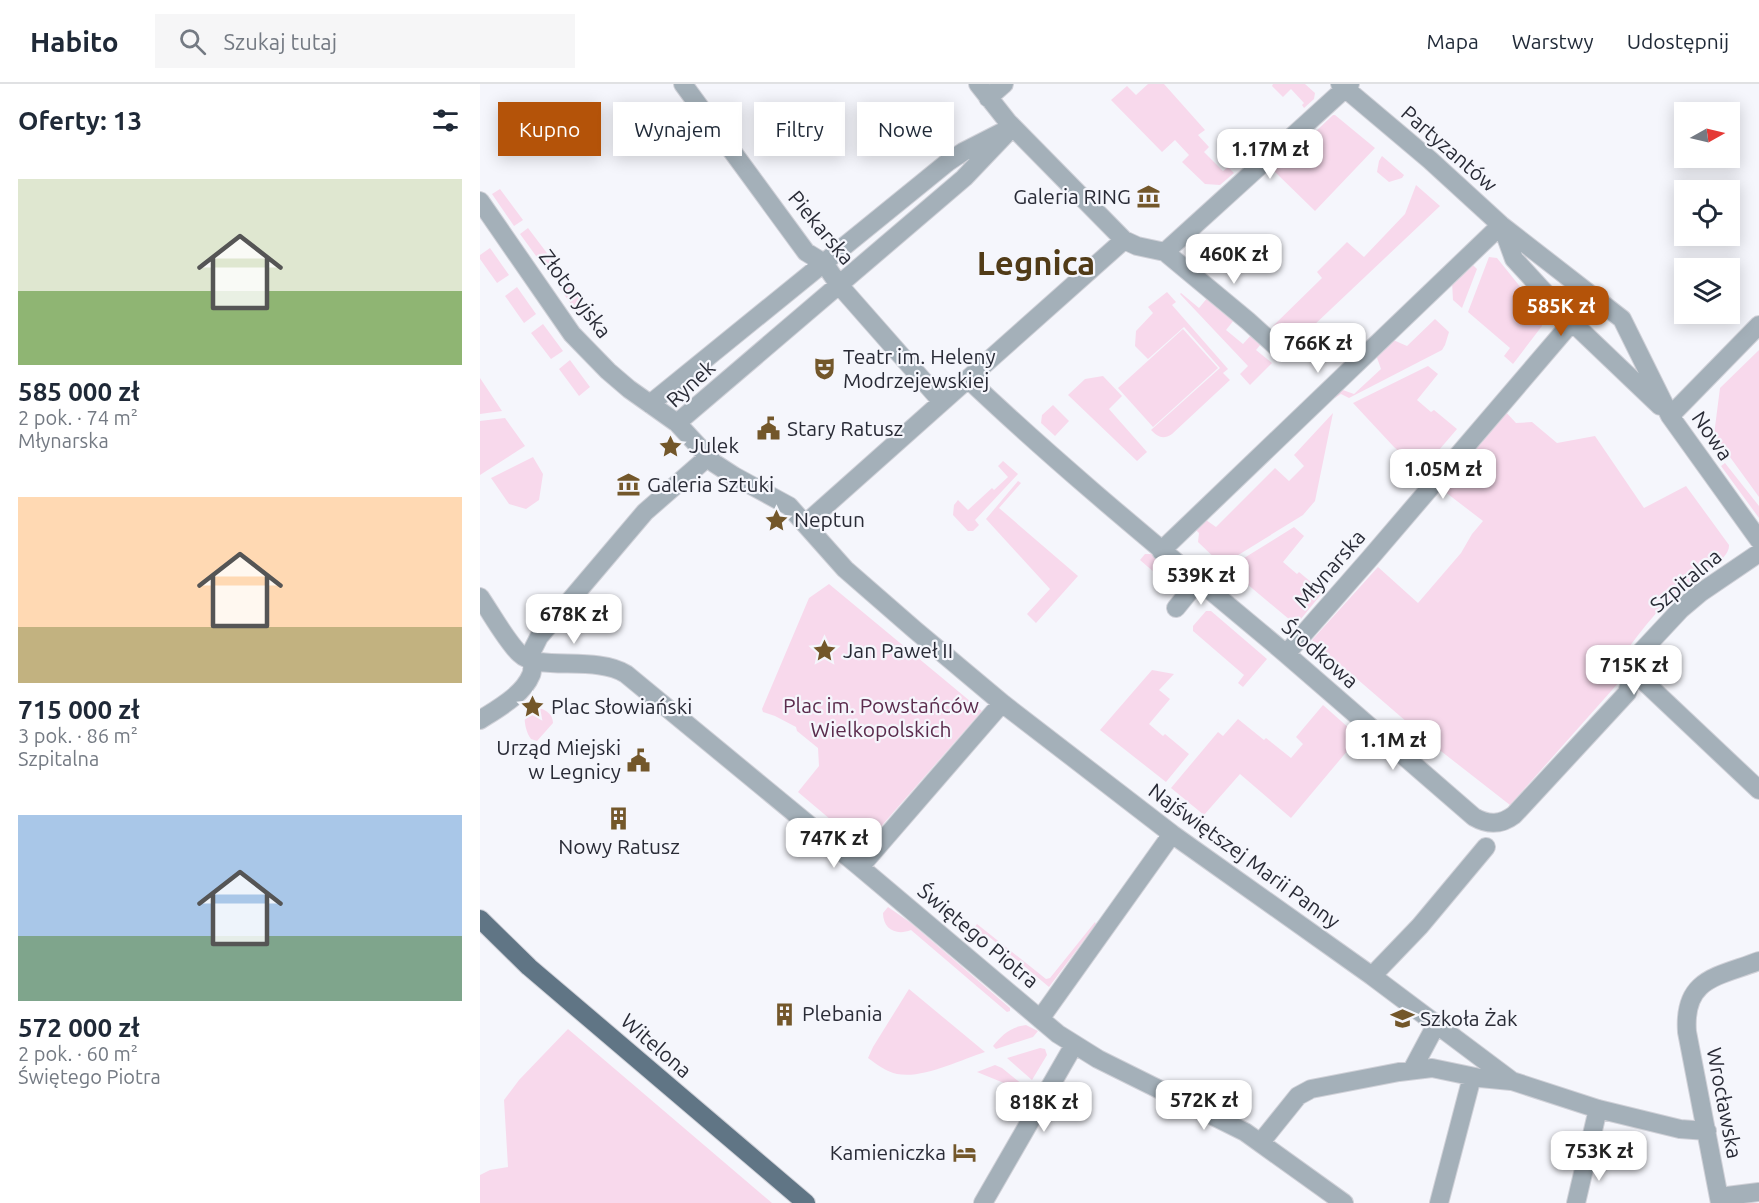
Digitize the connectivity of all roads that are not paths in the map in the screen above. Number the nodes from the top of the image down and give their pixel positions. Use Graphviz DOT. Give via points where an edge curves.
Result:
graph roads {
  1 [pos="683,84"];
  2 [pos="1004,84"];
  3 [pos="1345,86"];
  4 [pos="983,91"];
  5 [pos="1012,127"];
  6 [pos="480,201"];
  7 [pos="1501,225"];
  8 [pos="1131,243"];
  9 [pos="1165,252"];
  10 [pos="817,259"];
  11 [pos="839,285"];
  12 [pos="1572,322"];
  13 [pos="1759,325"];
  14 [pos="1630,336"];
  15 [pos="1278,348"];
  16 [pos="1606,355"];
  17 [pos="968,379"];
  18 [pos="942,402"];
  19 [pos="650,404"];
  20 [pos="1670,416"];
  21 [pos="677,423"];
  22 [pos="708,457"];
  23 [pos="805,524"];
  24 [pos="1759,540"];
  25 [pos="1161,551"];
  26 [pos="1759,553"];
  27 [pos="1198,581"];
  28 [pos="480,597"];
  29 [pos="1176,608"];
  30 [pos="1286,654"];
  31 [pos="530,659"];
  32 [pos="1633,671"];
  33 [pos="1002,703"];
  34 [pos="480,720"];
  35 [pos="1759,790"];
  36 [pos="1514,815"];
  37 [pos="1172,834"];
  38 [pos="1486,847"];
  39 [pos="860,867"];
  40 [pos="480,919"];
  41 [pos="1759,960"];
  42 [pos="1372,976"];
  43 [pos="1040,1018"];
  44 [pos="1437,1023"];
  45 [pos="1074,1045"];
  46 [pos="1412,1070"];
  47 [pos="1472,1077"];
  48 [pos="1512,1082"];
  49 [pos="1598,1109"];
  50 [pos="1707,1131"];
  51 [pos="1261,1142"];
  52 [pos="1759,1192"];
  53 [pos="1720,1200"];
  54 [pos="806,1203"];
  55 [pos="983,1203"];
  56 [pos="1344,1203"];
  57 [pos="1439,1203"];
  58 [pos="1576,1203"];
  1 -- 10 [label="street, Piekarska" via="806,252"];
  2 -- 4 [label="street"];
  3 -- 7 [label="street, Partyzantów"];
  3 -- 9 [label="street"];
  4 -- 5 [label="street"];
  5 -- 8 [label="street"];
  5 -- 10 [label="street, Rynek" via="953,158"];
  5 -- 11 [label="street, Rynek" via="964,178"];
  6 -- 19 [label="street, Złotoryjska" via="579,342"];
  7 -- 12 [label="street" via="1514,259"];
  7 -- 14 [label="street, Partyzantów" via="1622,319"];
  7 -- 25 [label="street"];
  8 -- 9 [label="street"];
  8 -- 17 [label="street"];
  9 -- 15 [label="street"];
  10 -- 11 [label="street, Piekarska"];
  10 -- 19 [label="street, Rynek"];
  11 -- 18 [label="street, Piekarska"];
  11 -- 21 [label="street, Rynek"];
  12 -- 16 [label="street"];
  12 -- 30 [label="street, Młynarska"];
  13 -- 20 [label="street"];
  14 -- 16 [label="street" via="1624,354"];
  14 -- 20 [label="street, Partyzantów"];
  16 -- 20 [label="street"];
  17 -- 18 [label="street"];
  17 -- 25 [label="street, Środkowa"];
  18 -- 23 [label="street"];
  19 -- 21 [label="street, Złotoryjska"];
  20 -- 24 [label="street, Nowa"];
  21 -- 22 [label="street, Rynek"];
  22 -- 23 [label="street, Rynek" via="734,476 787,504"];
  22 -- 31 [label="street" via="645,512 539,637"];
  23 -- 33 [label="street, Najświętszej Marii Panny" via="851,574"];
  25 -- 27 [label="street, Środkowa"];
  26 -- 32 [label="street, Szpitalna" via="1681,609 1639,654"];
  27 -- 29 [label="street"];
  27 -- 30 [label="street, Środkowa"];
  28 -- 31 [label="street" via="520,655"];
  30 -- 36 [label="street, Środkowa" via="1475,819 1494,823"];
  31 -- 34 [label="street" via="532,674 523,687"];
  31 -- 39 [label="street, Świętego Piotra" via="608,666 620,671"];
  32 -- 35 [label="street"];
  32 -- 36 [label="street, Szpitalna" via="1627,693"];
  33 -- 37 [label="street, Najświętszej Marii Panny"];
  33 -- 39 [label="street"];
  37 -- 42 [label="street, Najświętszej Marii Panny"];
  37 -- 43 [label="street"];
  38 -- 42 [label="street"];
  39 -- 43 [label="street, Świętego Piotra"];
  40 -- 54 [label="main road, Witelona" via="529,967"];
  41 -- 50 [label="street, Wrocławska" via="1703,984 1692,996 1687,1012"];
  42 -- 44 [label="street, Najświętszej Marii Panny"];
  43 -- 45 [label="street, Świętego Piotra"];
  44 -- 46 [label="street"];
  44 -- 48 [label="street, Najświętszej Marii Panny"];
  45 -- 51 [label="street, Świętego Piotra"];
  45 -- 55 [label="street"];
  46 -- 47 [label="street" via="1436,1069"];
  46 -- 51 [label="street" via="1302,1092"];
  47 -- 48 [label="street"];
  47 -- 57 [label="street"];
  48 -- 49 [label="street, Najświętszej Marii Panny"];
  49 -- 50 [label="street, Najświętszej Marii Panny" via="1680,1129"];
  49 -- 58 [label="street"];
  50 -- 53 [label="street, Wrocławska"];
  51 -- 56 [label="street, Świętego Piotra"];
  52 -- 53 [label="street"];
}
